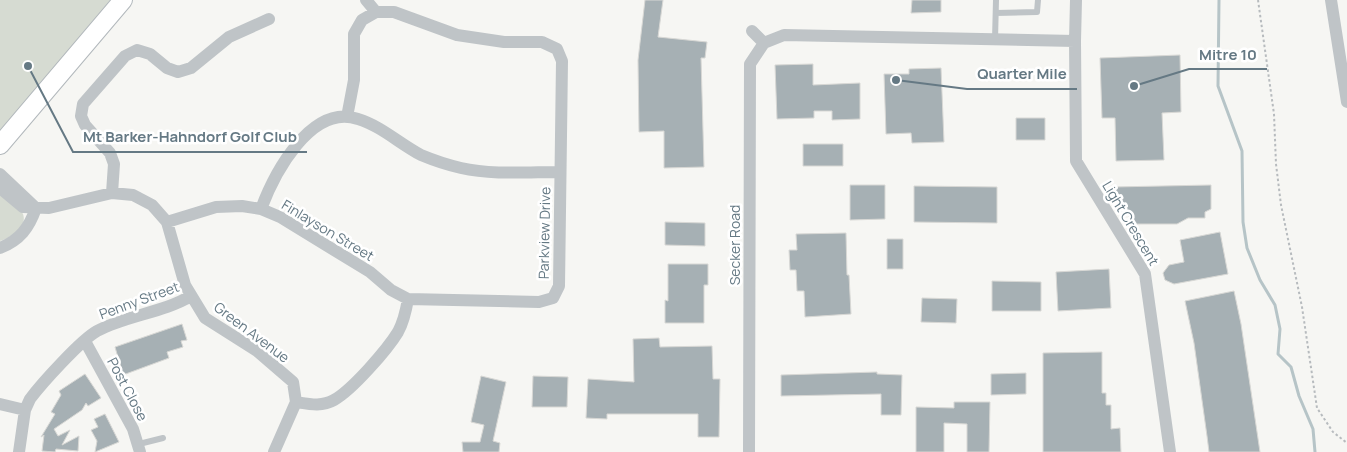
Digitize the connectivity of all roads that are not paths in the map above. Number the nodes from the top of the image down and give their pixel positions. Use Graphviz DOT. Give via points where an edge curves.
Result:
graph roads {
  1 [pos="124,0"];
  2 [pos="366,0"];
  3 [pos="996,0"];
  4 [pos="1038,0"];
  5 [pos="1076,0"];
  6 [pos="1331,0"];
  7 [pos="376,12"];
  8 [pos="996,13"];
  9 [pos="269,19"];
  10 [pos="752,31"];
  11 [pos="995,40"];
  12 [pos="1075,41"];
  13 [pos="764,43"];
  14 [pos="1347,102"];
  15 [pos="348,117"];
  16 [pos="0,146"];
  17 [pos="560,172"];
  18 [pos="0,174"];
  19 [pos="0,188"];
  20 [pos="112,193"];
  21 [pos="36,208"];
  22 [pos="261,209"];
  23 [pos="167,222"];
  24 [pos="0,248"];
  25 [pos="191,296"];
  26 [pos="408,299"];
  27 [pos="85,341"];
  28 [pos="296,402"];
  29 [pos="0,404"];
  30 [pos="25,410"];
  31 [pos="163,438"];
  32 [pos="139,448"];
  33 [pos="19,452"];
  34 [pos="274,452"];
  35 [pos="749,452"];
  36 [pos="1170,452"];
  1 -- 16 [label="main road"];
  2 -- 7 [label="street"];
  3 -- 8 [label="lane"];
  4 -- 8 [label="lane" via="1037,12"];
  5 -- 12 [label="street"];
  6 -- 14 [label="street"];
  7 -- 15 [label="street" via="362,20 354,34 354,80"];
  7 -- 17 [label="street, Parkview Drive" via="394,12 457,35 504,42 542,42 557,49 562,60"];
  8 -- 11 [label="lane"];
  9 -- 20 [label="street" via="229,37 191,68 178,72 167,68 150,54 137,50 125,56 83,104 81,116 110,153 114,164"];
  10 -- 13 [label="street"];
  11 -- 12 [label="street"];
  11 -- 13 [label="street" via="784,35"];
  12 -- 36 [label="street, Light Crescent" via="1076,161 1145,274"];
  13 -- 35 [label="street, Secker Road" via="750,64"];
  15 -- 17 [label="street" via="372,126 422,155 462,168"];
  15 -- 22 [label="street" via="330,119 314,128 292,150"];
  17 -- 26 [label="street, Parkview Drive" via="559,286 553,298 539,302"];
  18 -- 21 [label="street"];
  19 -- 21 [label="street, Green Avenue" via="23,207"];
  20 -- 21 [label="street, Green Avenue" via="50,208"];
  20 -- 23 [label="street, Green Avenue" via="133,196 152,205"];
  21 -- 24 [label="street" via="25,232"];
  22 -- 23 [label="street, Finlayson Street" via="216,207"];
  22 -- 26 [label="street, Finlayson Street" via="280,217 370,272 391,290"];
  23 -- 25 [label="street, Green Avenue"];
  25 -- 27 [label="street, Penny Street" via="174,306 115,323"];
  25 -- 28 [label="street, Green Avenue" via="205,318 257,351 293,382"];
  26 -- 28 [label="street" via="397,333 358,381 321,405"];
  27 -- 30 [label="street, Penny Street" via="37,390"];
  27 -- 32 [label="street, Post Close" via="120,402"];
  28 -- 34 [label="street"];
  29 -- 30 [label="street"];
  30 -- 33 [label="street, Penny Street"];
  31 -- 32 [label="lane"];
}
